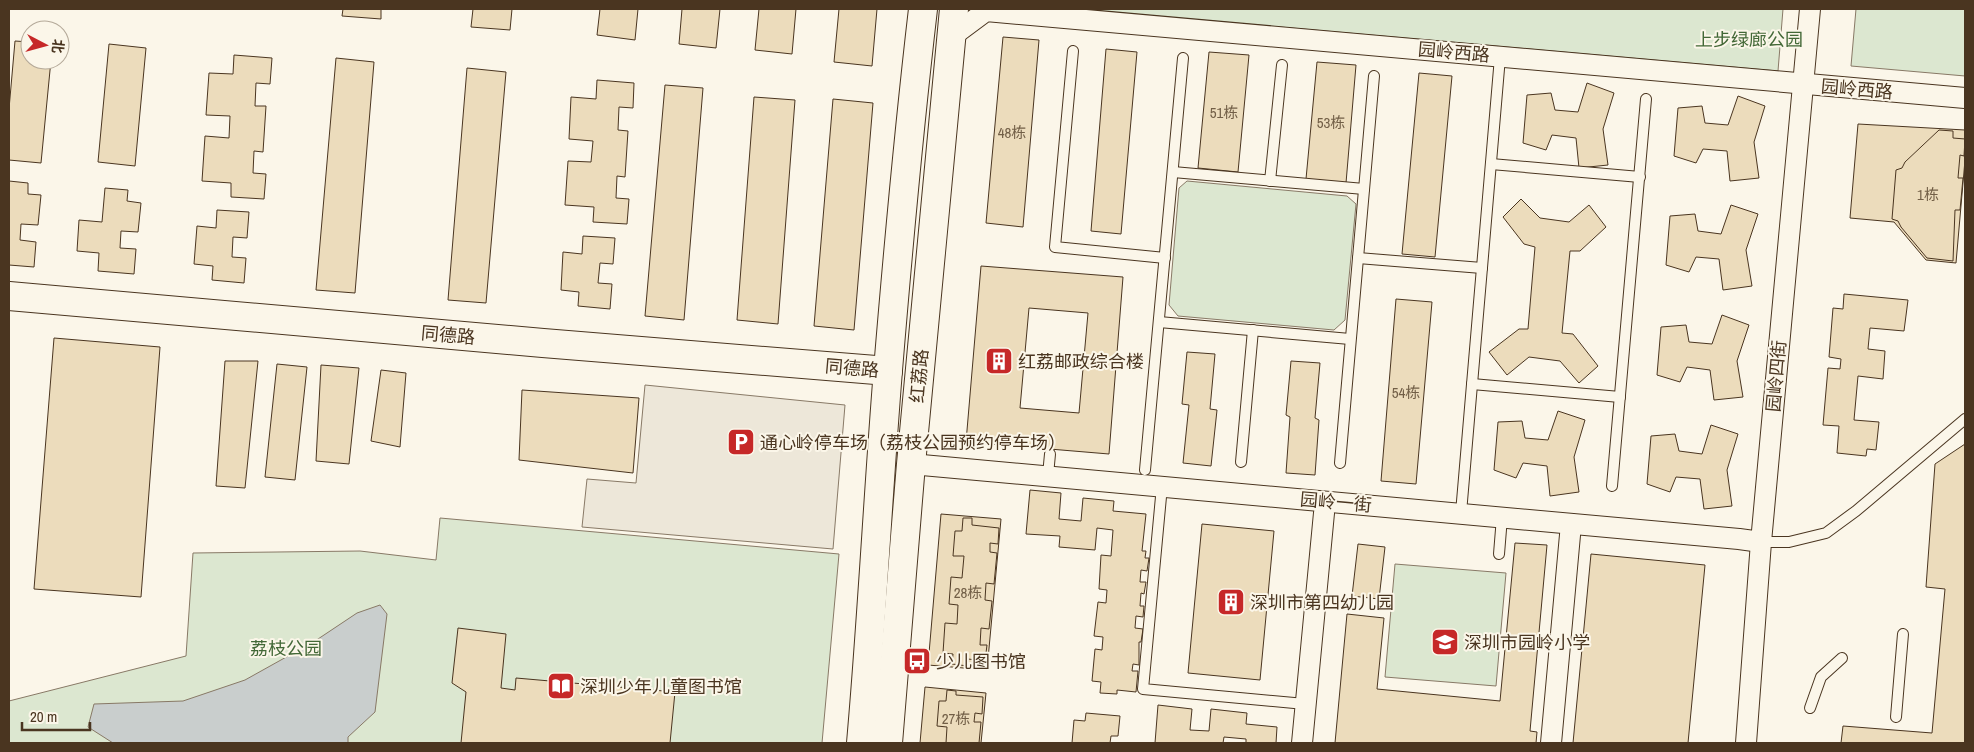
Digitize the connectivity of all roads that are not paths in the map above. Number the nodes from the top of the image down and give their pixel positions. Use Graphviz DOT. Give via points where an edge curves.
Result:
graph roads {
  1 [pos="923,9"];
  2 [pos="954,9"];
  3 [pos="1810,9"];
  4 [pos="951,37"];
  5 [pos="1074,51"];
  6 [pos="1500,56"];
  7 [pos="1183,58"];
  8 [pos="1282,65"];
  9 [pos="1374,76"];
  10 [pos="1804,84"];
  11 [pos="1965,98"];
  12 [pos="1646,99"];
  13 [pos="1491,164"];
  14 [pos="1173,172"];
  15 [pos="1640,177"];
  16 [pos="1270,181"];
  17 [pos="1364,189"];
  18 [pos="1165,258"];
  19 [pos="1358,258"];
  20 [pos="1482,268"];
  21 [pos="9,296"];
  22 [pos="1159,322"];
  23 [pos="1253,330"];
  24 [pos="1350,339"];
  25 [pos="888,371"];
  26 [pos="1472,384"];
  27 [pos="1620,398"];
  28 [pos="1965,419"];
  29 [pos="1050,454"];
  30 [pos="1241,462"];
  31 [pos="1340,463"];
  32 [pos="911,464"];
  33 [pos="1145,470"];
  34 [pos="1048,475"];
  35 [pos="1162,486"];
  36 [pos="1612,486"];
  37 [pos="1324,513"];
  38 [pos="1461,513"];
  39 [pos="1502,517"];
  40 [pos="1571,524"];
  41 [pos="1760,542"];
  42 [pos="1499,554"];
  43 [pos="1903,634"];
  44 [pos="1842,658"];
  45 [pos="1305,704"];
  46 [pos="1810,708"];
  47 [pos="1896,718"];
  48 [pos="861,743"];
  49 [pos="888,743"];
  50 [pos="1302,743"];
  51 [pos="1550,743"];
  52 [pos="1746,743"];
  1 -- 25 [label="main road, 红荔路"];
  2 -- 4 [label="main road, 红荔路"];
  3 -- 10 [label="street, 园岭四街"];
  4 -- 6 [label="street, 园岭西路" via="986,11"];
  4 -- 32 [label="main road, 红荔路"];
  5 -- 18 [label="lane" via="1055,247"];
  6 -- 10 [label="street, 园岭西路"];
  6 -- 13 [label="lane"];
  7 -- 14 [label="lane"];
  8 -- 16 [label="lane"];
  9 -- 17 [label="lane"];
  10 -- 11 [label="street, 园岭西路"];
  10 -- 41 [label="street, 园岭四街"];
  12 -- 15 [label="lane"];
  13 -- 15 [label="lane"];
  13 -- 20 [label="lane"];
  14 -- 16 [label="lane"];
  14 -- 18 [label="lane"];
  15 -- 27 [label="lane"];
  16 -- 17 [label="lane"];
  17 -- 19 [label="lane"];
  18 -- 22 [label="lane"];
  19 -- 20 [label="lane"];
  19 -- 24 [label="lane"];
  20 -- 26 [label="lane"];
  21 -- 25 [label="main road, 同德路"];
  22 -- 23 [label="lane"];
  22 -- 33 [label="lane"];
  23 -- 24 [label="lane"];
  23 -- 30 [label="lane"];
  24 -- 31 [label="lane"];
  25 -- 48 [label="main road, 红荔路"];
  26 -- 27 [label="lane"];
  26 -- 38 [label="lane"];
  27 -- 36 [label="lane"];
  28 -- 41 [label="lane" via="1826,534 1788,542"];
  29 -- 34 [label="lane"];
  32 -- 34 [label="street, 园岭一街"];
  32 -- 49 [label="main road, 红荔路"];
  34 -- 35 [label="street, 园岭一街"];
  35 -- 38 [label="street, 园岭一街"];
  35 -- 45 [label="lane" via="1143,689"];
  37 -- 45 [label="street"];
  38 -- 39 [label="street, 园岭一街"];
  39 -- 40 [label="street, 园岭一街"];
  39 -- 42 [label="lane"];
  40 -- 41 [label="street, 园岭一街"];
  40 -- 51 [label="street"];
  41 -- 52 [label="street, 园岭四街"];
  43 -- 47 [label="lane"];
  44 -- 46 [label="lane" via="1821,677"];
  45 -- 50 [label="street"];
}
